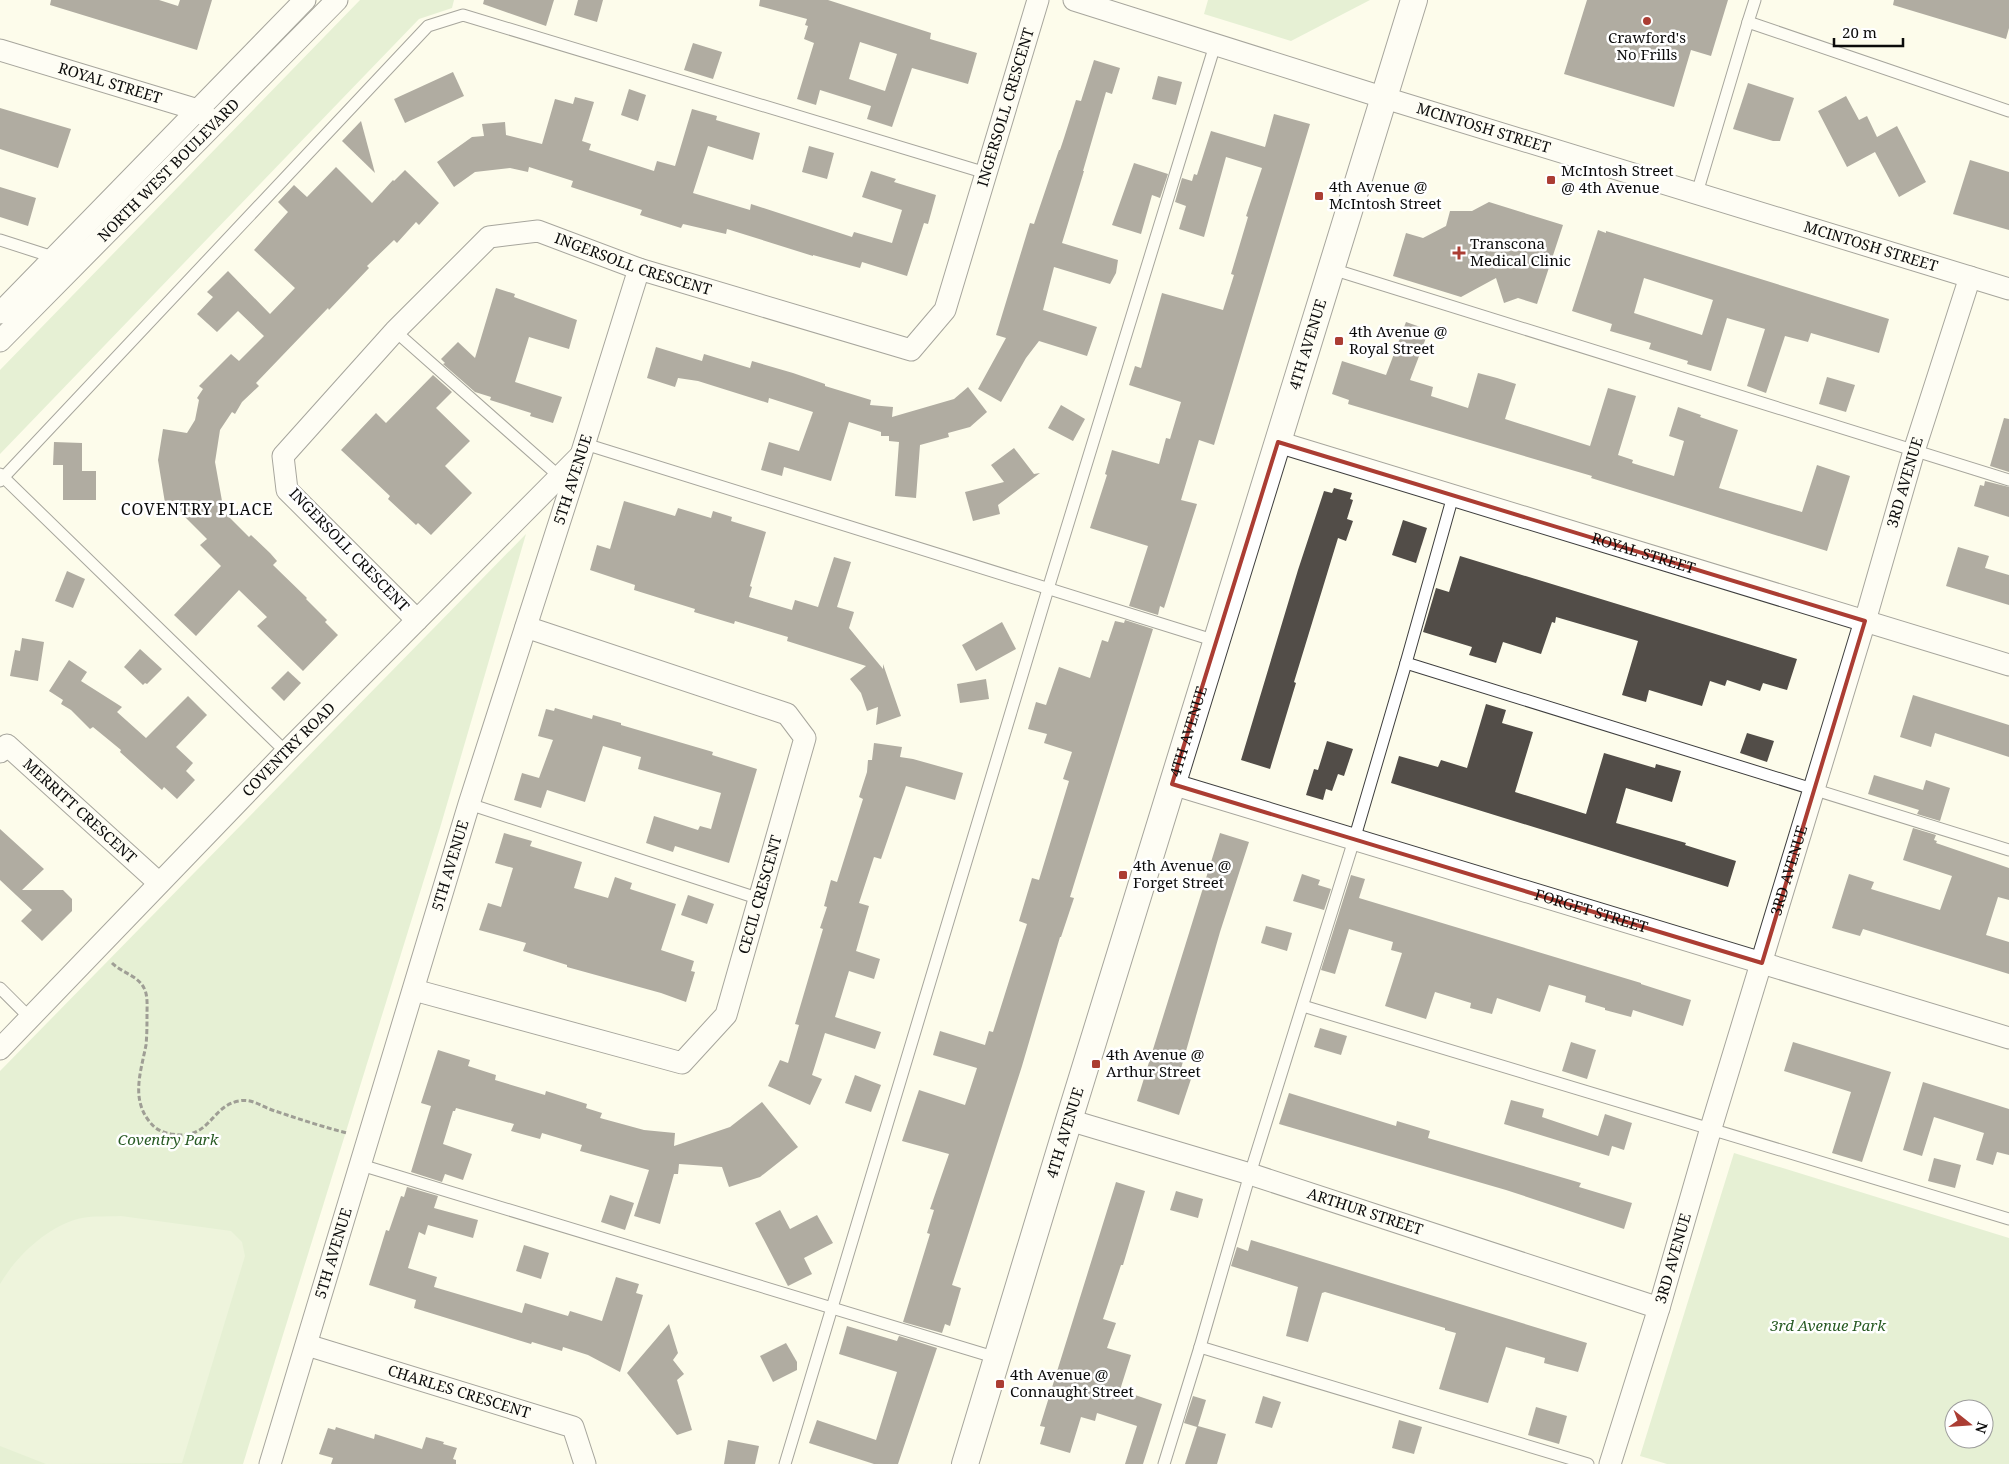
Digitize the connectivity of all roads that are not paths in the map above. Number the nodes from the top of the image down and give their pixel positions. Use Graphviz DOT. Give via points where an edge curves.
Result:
graph roads {
  1 [pos="305,0"];
  2 [pos="337,0"];
  3 [pos="1038,0"];
  4 [pos="1074,0"];
  5 [pos="1414,0"];
  6 [pos="1754,0"];
  7 [pos="1748,22"];
  8 [pos="1215,44"];
  9 [pos="0,50"];
  10 [pos="1385,98"];
  11 [pos="198,110"];
  12 [pos="2009,111"];
  13 [pos="216,123"];
  14 [pos="986,173"];
  15 [pos="1697,193"];
  16 [pos="0,240"];
  17 [pos="53,257"];
  18 [pos="639,269"];
  19 [pos="1332,269"];
  20 [pos="1970,277"];
  21 [pos="2009,289"];
  22 [pos="0,313"];
  23 [pos="395,331"];
  24 [pos="0,341"];
  25 [pos="1278,442"];
  26 [pos="583,449"];
  27 [pos="1914,452"];
  28 [pos="1,477"];
  29 [pos="560,477"];
  30 [pos="2009,480"];
  31 [pos="1453,496"];
  32 [pos="1048,589"];
  33 [pos="417,620"];
  34 [pos="1865,621"];
  35 [pos="526,627"];
  36 [pos="1216,641"];
  37 [pos="1406,663"];
  38 [pos="2009,665"];
  39 [pos="0,752"];
  40 [pos="286,752"];
  41 [pos="1172,784"];
  42 [pos="1813,790"];
  43 [pos="470,804"];
  44 [pos="1354,840"];
  45 [pos="2009,850"];
  46 [pos="159,883"];
  47 [pos="760,899"];
  48 [pos="1762,963"];
  49 [pos="0,988"];
  50 [pos="414,990"];
  51 [pos="1303,1006"];
  52 [pos="30,1018"];
  53 [pos="2009,1038"];
  54 [pos="0,1049"];
  55 [pos="1069,1120"];
  56 [pos="1711,1128"];
  57 [pos="361,1165"];
  58 [pos="1250,1174"];
  59 [pos="2009,1219"];
  60 [pos="832,1308"];
  61 [pos="1659,1308"];
  62 [pos="307,1346"];
  63 [pos="1200,1347"];
  64 [pos="997,1358"];
  65 [pos="971,1462"];
  66 [pos="270,1464"];
  67 [pos="585,1464"];
  68 [pos="785,1464"];
  69 [pos="1164,1464"];
  70 [pos="1588,1464"];
  71 [pos="1610,1464"];
  1 -- 11 [label="street, NORTH WEST BOULEVARD"];
  2 -- 13 [label="street, NORTH WEST BOULEVARD"];
  3 -- 14 [label="street, INGERSOLL CRESCENT"];
  4 -- 8 [label="street, MCINTOSH STREET"];
  5 -- 10 [label="street, 4TH AVENUE"];
  6 -- 7 [label="lane"];
  7 -- 12 [label="lane"];
  7 -- 15 [label="lane"];
  8 -- 10 [label="street, MCINTOSH STREET"];
  8 -- 32 [label="lane"];
  9 -- 11 [label="street, ROYAL STREET"];
  10 -- 15 [label="street, MCINTOSH STREET"];
  10 -- 19 [label="street, 4TH AVENUE"];
  11 -- 13 [label="street, ROYAL STREET"];
  11 -- 17 [label="street, NORTH WEST BOULEVARD"];
  13 -- 24 [label="street, NORTH WEST BOULEVARD"];
  14 -- 18 [label="street, INGERSOLL CRESCENT" via="945,310 911,350"];
  14 -- 28 [label="lane" via="463,15 428,26"];
  15 -- 20 [label="street, MCINTOSH STREET"];
  16 -- 17 [label="lane"];
  17 -- 22 [label="street, NORTH WEST BOULEVARD"];
  18 -- 23 [label="street, INGERSOLL CRESCENT" via="538,231 489,237"];
  18 -- 26 [label="street, 5TH AVENUE"];
  19 -- 25 [label="street, 4TH AVENUE"];
  19 -- 27 [label="lane"];
  20 -- 21 [label="street, MCINTOSH STREET"];
  20 -- 27 [label="street, 3RD AVENUE"];
  23 -- 29 [label="lane"];
  23 -- 33 [label="street, INGERSOLL CRESCENT" via="283,456 287,490"];
  25 -- 31 [label="street, ROYAL STREET"];
  25 -- 36 [label="street, 4TH AVENUE"];
  26 -- 29 [label="street, COVENTRY ROAD"];
  26 -- 32 [label="lane"];
  26 -- 35 [label="street, 5TH AVENUE"];
  27 -- 30 [label="lane"];
  27 -- 34 [label="street, 3RD AVENUE"];
  28 -- 40 [label="lane"];
  29 -- 33 [label="street, COVENTRY ROAD"];
  31 -- 34 [label="street, ROYAL STREET"];
  31 -- 37 [label="lane"];
  32 -- 36 [label="lane"];
  32 -- 60 [label="lane"];
  33 -- 40 [label="street, COVENTRY ROAD"];
  34 -- 38 [label="street, ROYAL STREET"];
  34 -- 42 [label="street, 3RD AVENUE"];
  35 -- 43 [label="street, 5TH AVENUE"];
  35 -- 47 [label="street, CECIL CRESCENT" via="787,714 805,738"];
  36 -- 41 [label="street, 4TH AVENUE"];
  37 -- 42 [label="lane"];
  37 -- 44 [label="lane"];
  39 -- 46 [label="street, MERRITT CRESCENT" via="7,745"];
  40 -- 46 [label="street, COVENTRY ROAD"];
  41 -- 44 [label="street, FORGET STREET"];
  41 -- 55 [label="street, 4TH AVENUE"];
  42 -- 45 [label="lane"];
  42 -- 48 [label="street, 3RD AVENUE"];
  43 -- 47 [label="lane"];
  43 -- 50 [label="street, 5TH AVENUE"];
  44 -- 48 [label="street, FORGET STREET"];
  44 -- 51 [label="lane"];
  46 -- 52 [label="street, COVENTRY ROAD"];
  47 -- 50 [label="street, CECIL CRESCENT" via="726,1014 682,1063"];
  48 -- 53 [label="street, FORGET STREET"];
  48 -- 56 [label="street, 3RD AVENUE"];
  49 -- 52 [label="lane"];
  50 -- 57 [label="street, 5TH AVENUE"];
  51 -- 56 [label="lane"];
  51 -- 58 [label="lane"];
  52 -- 54 [label="street, COVENTRY ROAD"];
  55 -- 58 [label="street, ARTHUR STREET"];
  55 -- 64 [label="street, 4TH AVENUE"];
  56 -- 59 [label="lane"];
  56 -- 61 [label="street, 3RD AVENUE"];
  57 -- 60 [label="lane"];
  57 -- 62 [label="street, 5TH AVENUE"];
  58 -- 61 [label="street, ARTHUR STREET"];
  58 -- 63 [label="lane"];
  60 -- 64 [label="lane"];
  60 -- 68 [label="lane"];
  61 -- 71 [label="street, 3RD AVENUE"];
  62 -- 66 [label="street, 5TH AVENUE"];
  62 -- 67 [label="street, CHARLES CRESCENT" via="573,1427"];
  63 -- 69 [label="lane"];
  63 -- 70 [label="lane"];
  64 -- 65 [label="street, 4TH AVENUE"];
}
